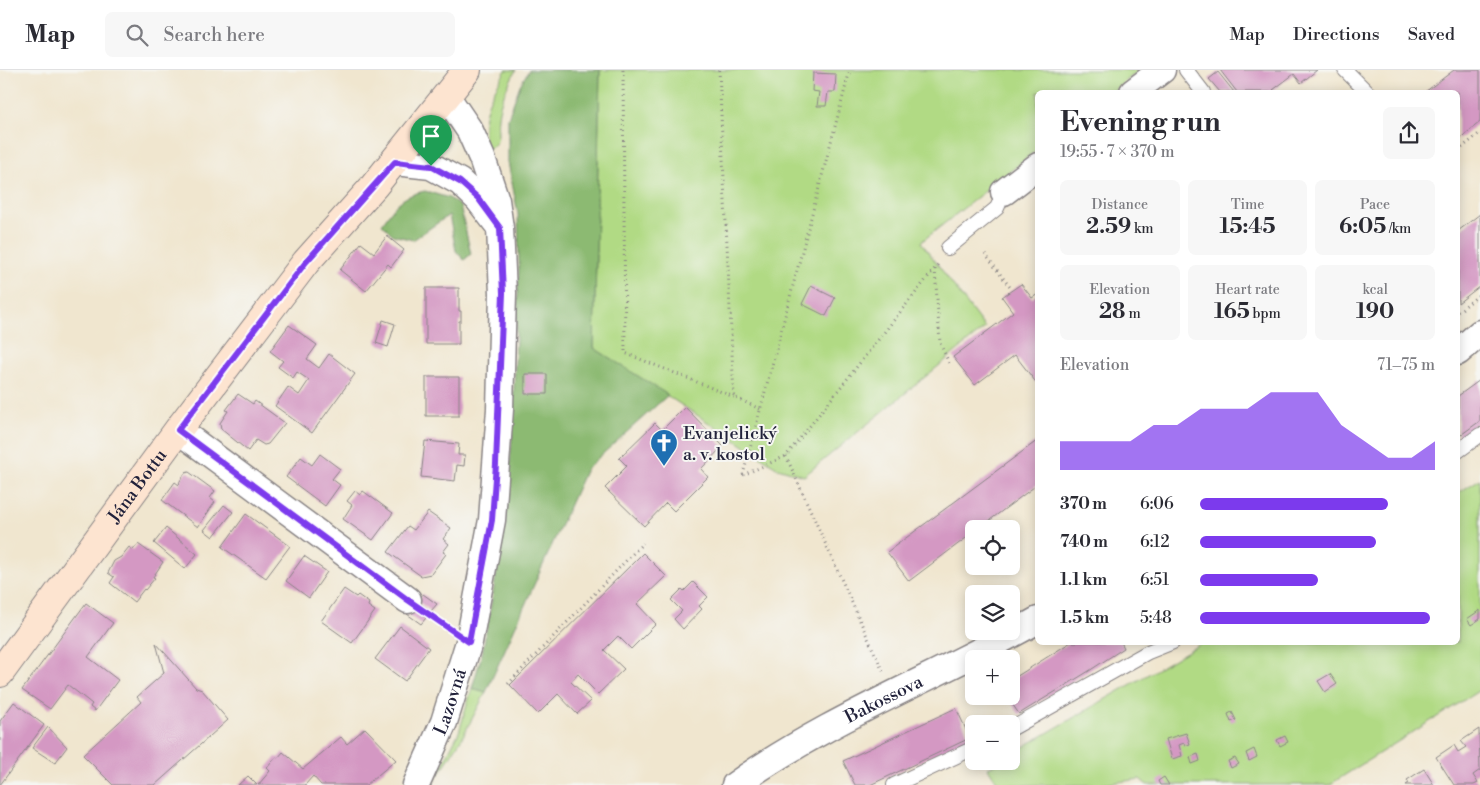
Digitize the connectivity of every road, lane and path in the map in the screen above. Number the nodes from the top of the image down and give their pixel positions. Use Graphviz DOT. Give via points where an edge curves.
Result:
graph roads {
  1 [pos="468,70"];
  2 [pos="623,70"];
  3 [pos="719,70"];
  4 [pos="850,70"];
  5 [pos="1162,70"];
  6 [pos="1186,70"];
  7 [pos="1345,70"];
  8 [pos="1136,90"];
  9 [pos="1201,90"];
  10 [pos="1364,90"];
  11 [pos="447,97"];
  12 [pos="1480,133"];
  13 [pos="1460,149"];
  14 [pos="395,162"];
  15 [pos="1035,168"];
  16 [pos="1004,192"];
  17 [pos="500,228"];
  18 [pos="948,248"];
  19 [pos="985,254"];
  20 [pos="934,269"];
  21 [pos="1012,290"];
  22 [pos="1480,294"];
  23 [pos="1460,310"];
  24 [pos="1480,333"];
  25 [pos="1460,350"];
  26 [pos="949,363"];
  27 [pos="734,397"];
  28 [pos="760,409"];
  29 [pos="178,430"];
  30 [pos="1480,435"];
  31 [pos="1460,449"];
  32 [pos="786,456"];
  33 [pos="643,543"];
  34 [pos="408,600"];
  35 [pos="1035,622"];
  36 [pos="469,642"];
  37 [pos="1166,645"];
  38 [pos="0,673"];
  39 [pos="884,676"];
  40 [pos="508,684"];
  41 [pos="1020,724"];
  42 [pos="965,752"];
  43 [pos="416,785"];
  44 [pos="735,785"];
  45 [pos="894,785"];
  1 -- 11 [label="street"];
  2 -- 27 [label="path" via="625,353"];
  3 -- 27 [label="path"];
  4 -- 28 [label="path"];
  5 -- 8 [label="street"];
  6 -- 9 [label="lane"];
  7 -- 10 [label="lane"];
  11 -- 14 [label="street"];
  11 -- 17 [label="street, Lazovná" via="470,131 482,158 496,200"];
  12 -- 13 [label="path"];
  14 -- 17 [label="street" via="431,166 460,182 478,198"];
  14 -- 29 [label="street, Jána Bottu" via="306,262"];
  15 -- 16 [label="street"];
  16 -- 18 [label="lane" via="997,208"];
  17 -- 36 [label="street, Lazovná" via="503,293 495,483 492,520"];
  18 -- 20 [label="path"];
  19 -- 21 [label="path"];
  20 -- 26 [label="path" via="940,343"];
  20 -- 32 [label="path"];
  22 -- 23 [label="path"];
  24 -- 25 [label="street"];
  27 -- 28 [label="path"];
  28 -- 32 [label="path" via="743,475"];
  29 -- 34 [label="street"];
  29 -- 38 [label="street, Jána Bottu"];
  30 -- 31 [label="lane"];
  32 -- 39 [label="path"];
  33 -- 40 [label="path"];
  34 -- 36 [label="path"];
  35 -- 44 [label="street, Bakossova" via="822,730"];
  36 -- 43 [label="street, Lazovná" via="444,722"];
  37 -- 41 [label="lane"];
  42 -- 45 [label="lane"];
}
